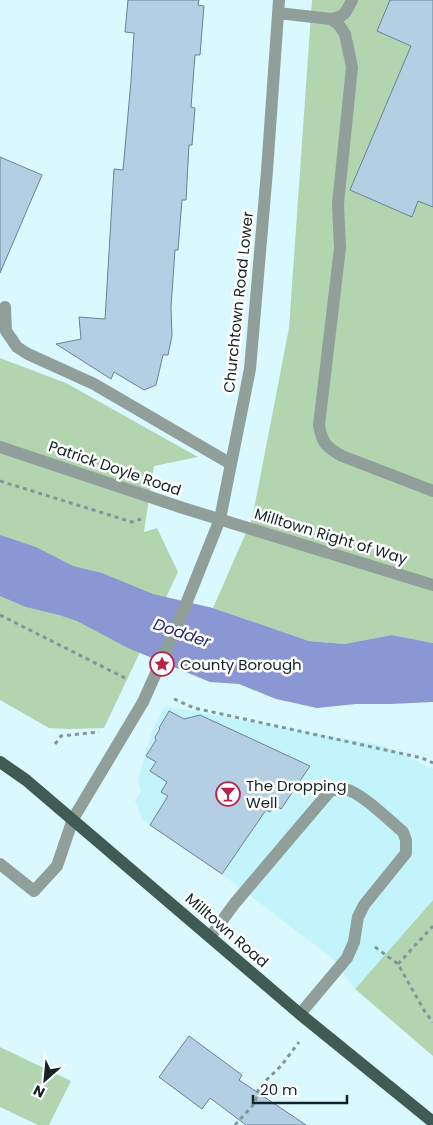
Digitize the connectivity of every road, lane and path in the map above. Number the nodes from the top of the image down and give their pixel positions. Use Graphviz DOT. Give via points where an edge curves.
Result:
graph roads {
  1 [pos="352,0"];
  2 [pos="279,6"];
  3 [pos="331,19"];
  4 [pos="5,306"];
  5 [pos="0,447"];
  6 [pos="231,464"];
  7 [pos="0,481"];
  8 [pos="433,491"];
  9 [pos="182,508"];
  10 [pos="220,519"];
  11 [pos="433,585"];
  12 [pos="0,615"];
  13 [pos="126,679"];
  14 [pos="174,700"];
  15 [pos="107,731"];
  16 [pos="55,744"];
  17 [pos="0,762"];
  18 [pos="433,763"];
  19 [pos="73,819"];
  20 [pos="0,864"];
  21 [pos="433,926"];
  22 [pos="356,931"];
  23 [pos="210,937"];
  24 [pos="398,964"];
  25 [pos="300,1014"];
  26 [pos="433,1022"];
  27 [pos="312,1024"];
  28 [pos="433,1122"];
  29 [pos="235,1125"];
  1 -- 3 [label="street" via="340,18"];
  2 -- 3 [label="street"];
  2 -- 6 [label="street, Churchtown Road Lower" via="250,369"];
  3 -- 8 [label="street" via="345,34 352,67 338,204 340,248 319,425 322,439 328,448 342,456"];
  4 -- 6 [label="street" via="6,331 28,354 94,384"];
  5 -- 9 [label="street, Patrick Doyle Road"];
  6 -- 10 [label="street, Churchtown Road Lower"];
  7 -- 9 [label="path" via="132,522"];
  9 -- 10 [label="street, Patrick Doyle Road"];
  10 -- 11 [label="street, Milltown Right of Way"];
  10 -- 19 [label="street, Churchtown Road Lower, bridge" via="143,702"];
  12 -- 13 [label="path"];
  14 -- 18 [label="path" via="194,708"];
  15 -- 16 [label="path" via="61,736"];
  17 -- 19 [label="main road, Milltown Road"];
  19 -- 20 [label="street" via="56,866 34,892"];
  19 -- 23 [label="main road, Milltown Road"];
  21 -- 24 [label="path"];
  22 -- 23 [label="street" via="364,905 406,853 406,840 403,832 357,794 339,789 330,791"];
  22 -- 24 [label="path"];
  22 -- 25 [label="street" via="347,958"];
  23 -- 25 [label="main road, Milltown Road"];
  24 -- 26 [label="path"];
  25 -- 27 [label="main road, Milltown Road"];
  27 -- 28 [label="main road, Milltown Road"];
  27 -- 29 [label="path" via="281,1066 259,1086 254,1103"];
}
